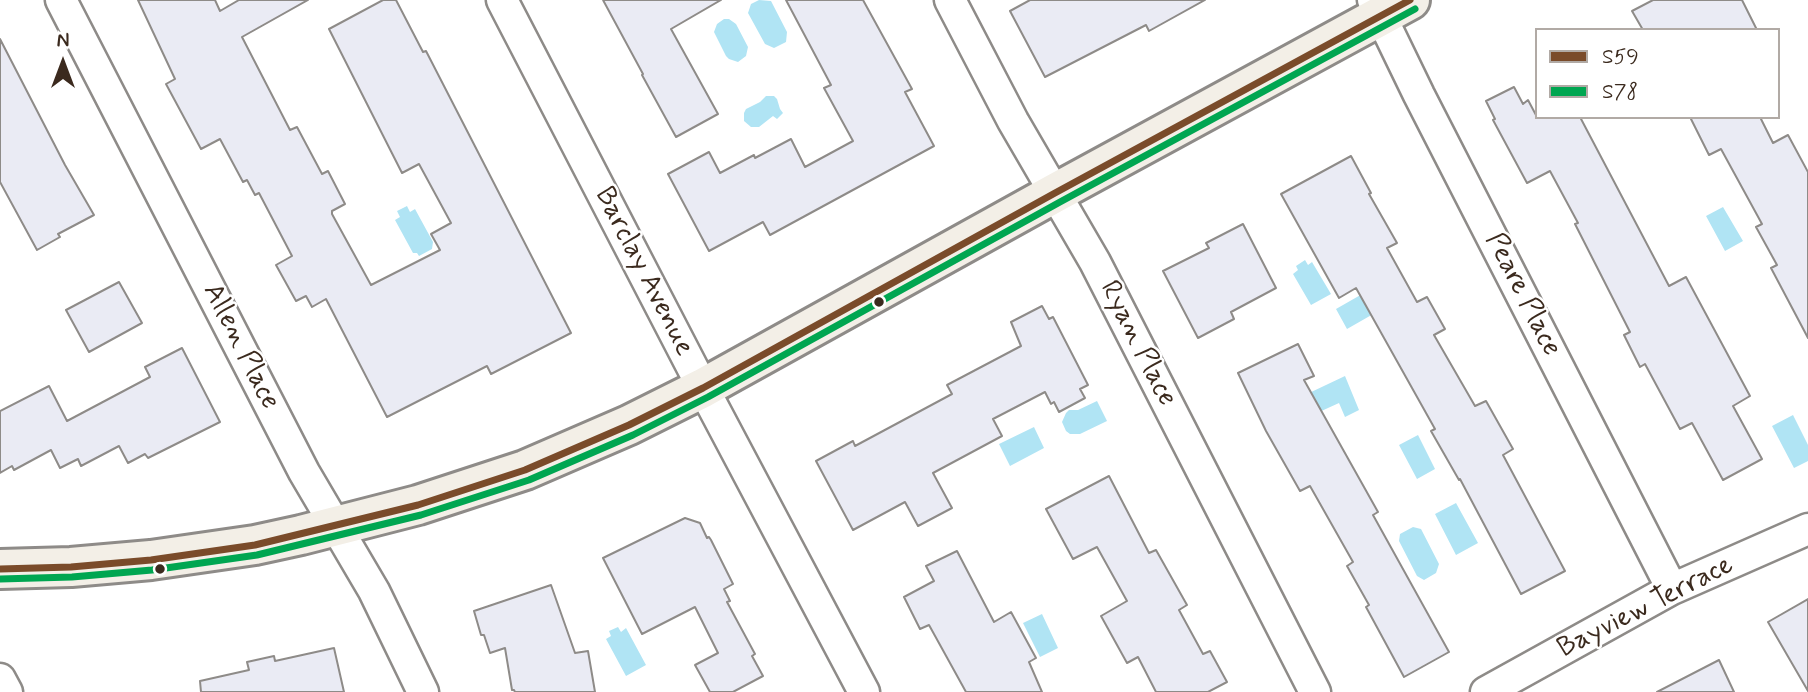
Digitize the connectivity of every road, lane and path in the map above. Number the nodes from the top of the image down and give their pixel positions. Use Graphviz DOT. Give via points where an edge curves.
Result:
graph roads {
  1 [pos="61,0"];
  2 [pos="502,0"];
  3 [pos="950,0"];
  4 [pos="1388,5"];
  5 [pos="1055,193"];
  6 [pos="703,388"];
  7 [pos="337,526"];
  8 [pos="1808,529"];
  9 [pos="0,569"];
  10 [pos="1672,589"];
  11 [pos="0,679"];
  12 [pos="7,692"];
  13 [pos="423,692"];
  14 [pos="863,692"];
  15 [pos="1315,692"];
  16 [pos="1486,692"];
  1 -- 7 [label="street, Allen Place" via="304,472"];
  2 -- 6 [label="street, Barclay Avenue"];
  3 -- 5 [label="street, Ryan Place"];
  4 -- 5 [label="main road"];
  4 -- 10 [label="street, Peare Place" via="1419,95"];
  5 -- 6 [label="main road"];
  5 -- 15 [label="street, Ryan Place" via="1095,262"];
  6 -- 7 [label="main road" via="525,470"];
  6 -- 14 [label="street, Barclay Avenue"];
  7 -- 9 [label="main road" via="183,556"];
  7 -- 13 [label="street, Allen Place"];
  8 -- 10 [label="street, Bayview Terrace"];
  10 -- 16 [label="street, Bayview Terrace"];
  11 -- 12 [label="street"];
}
